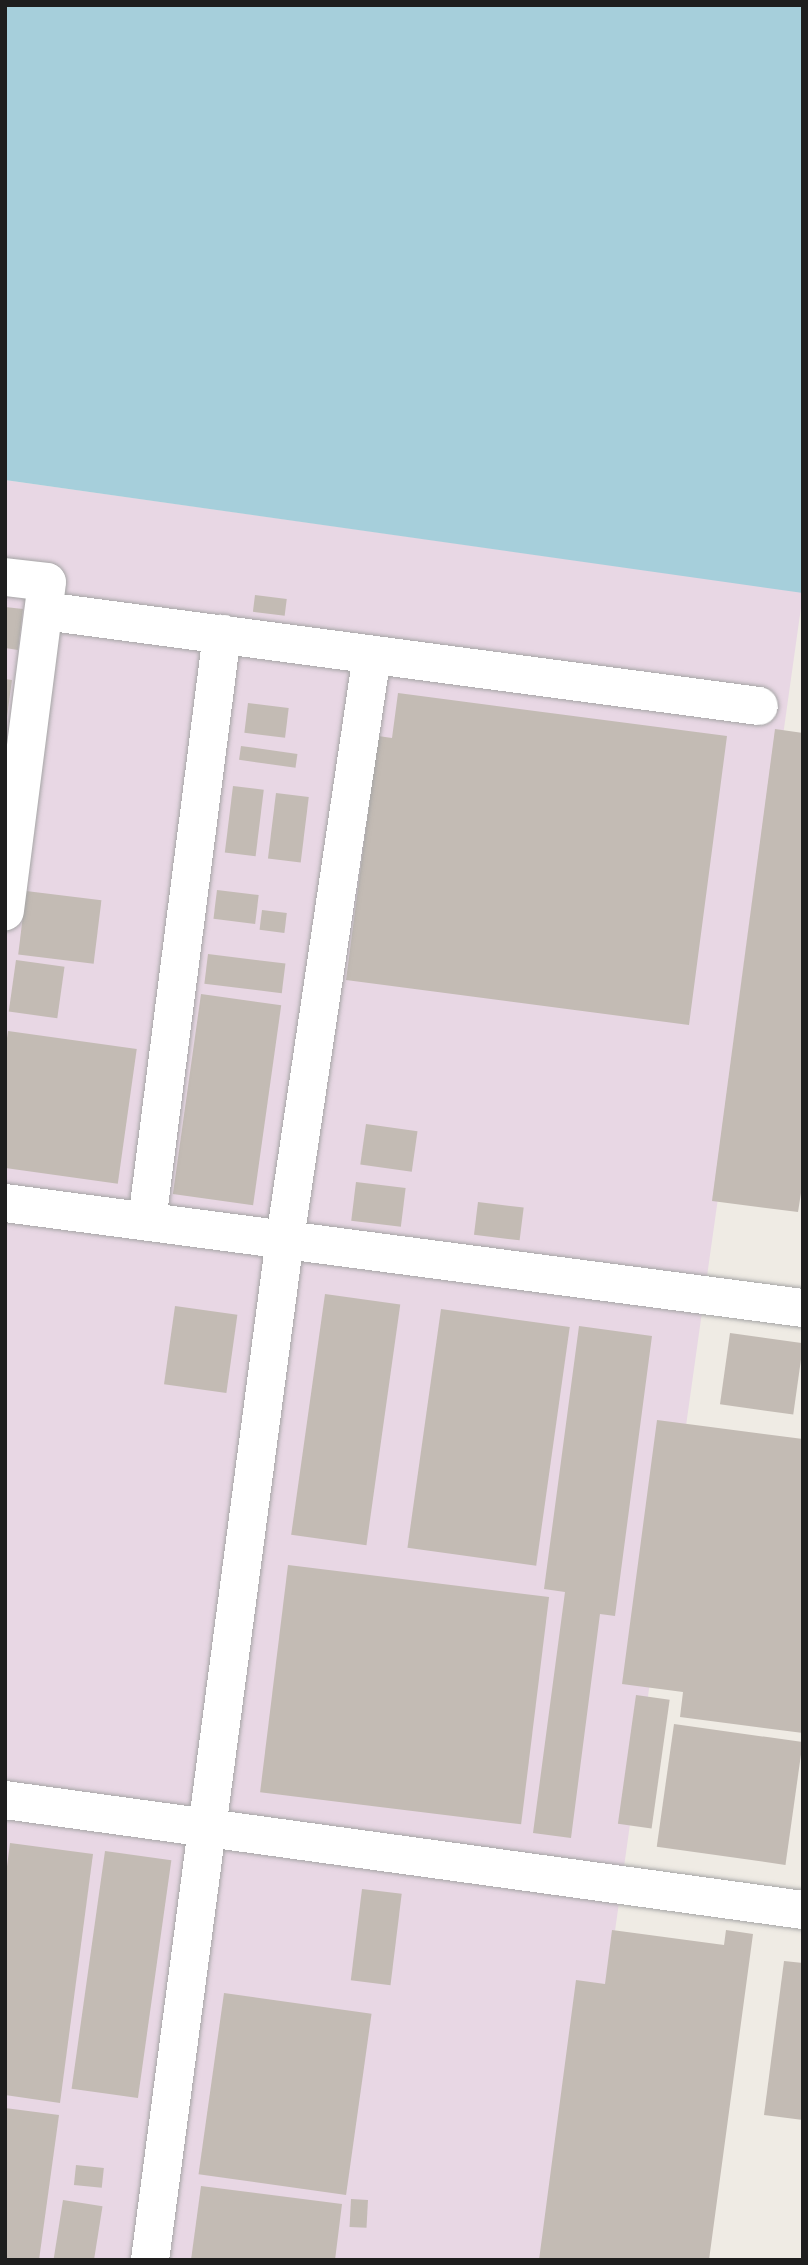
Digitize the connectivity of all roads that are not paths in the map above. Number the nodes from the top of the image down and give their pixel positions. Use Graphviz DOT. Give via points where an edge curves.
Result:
graph roads {
  1 [pos="5,577"];
  2 [pos="44,611"];
  3 [pos="222,634"];
  4 [pos="372,655"];
  5 [pos="759,706"];
  6 [pos="5,911"];
  7 [pos="5,1203"];
  8 [pos="147,1221"];
  9 [pos="285,1239"];
  10 [pos="803,1308"];
  11 [pos="5,1800"];
  12 [pos="206,1828"];
  13 [pos="803,1910"];
  14 [pos="150,2260"];
  1 -- 2 [label="lane" via="47,582"];
  2 -- 3 [label="lane"];
  2 -- 6 [label="lane"];
  3 -- 4 [label="lane"];
  3 -- 8 [label="lane"];
  4 -- 5 [label="lane"];
  4 -- 9 [label="lane"];
  7 -- 8 [label="lane"];
  8 -- 9 [label="lane"];
  9 -- 10 [label="lane"];
  9 -- 12 [label="lane"];
  11 -- 12 [label="lane"];
  12 -- 13 [label="lane"];
  12 -- 14 [label="lane"];
}
